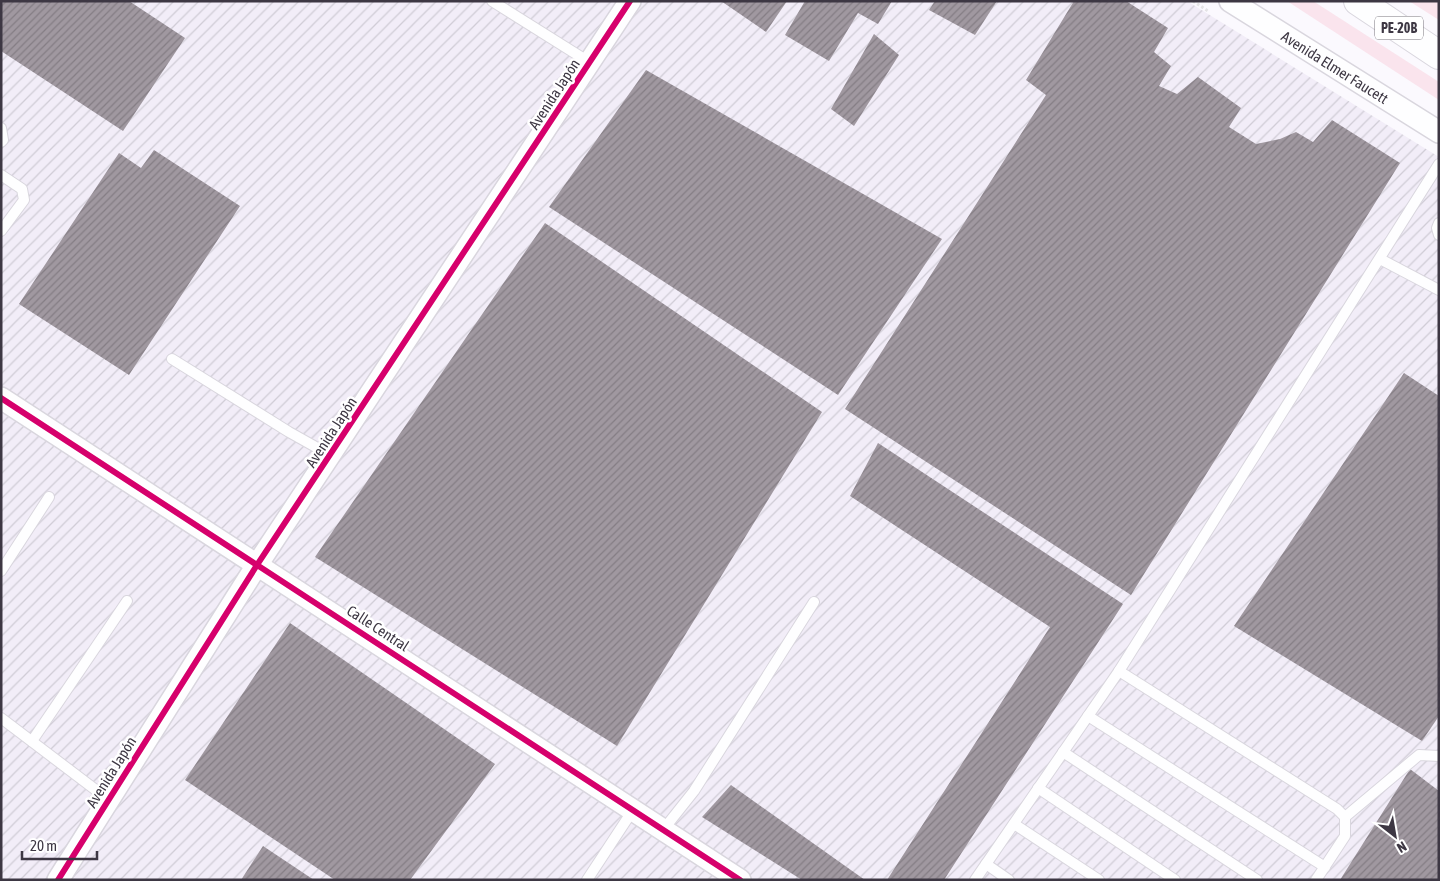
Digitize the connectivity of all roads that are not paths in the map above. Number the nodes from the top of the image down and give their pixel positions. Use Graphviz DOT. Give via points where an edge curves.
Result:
graph roads {
  1 [pos="492,1"];
  2 [pos="630,1"];
  3 [pos="1230,1"];
  4 [pos="1358,1"];
  5 [pos="1439,55"];
  6 [pos="590,62"];
  7 [pos="1,128"];
  8 [pos="1439,132"];
  9 [pos="1,142"];
  10 [pos="1439,164"];
  11 [pos="1,174"];
  12 [pos="1439,223"];
  13 [pos="1,231"];
  14 [pos="1439,235"];
  15 [pos="1380,259"];
  16 [pos="1439,290"];
  17 [pos="172,359"];
  18 [pos="1,398"];
  19 [pos="330,455"];
  20 [pos="49,497"];
  21 [pos="257,565"];
  22 [pos="1,571"];
  23 [pos="127,600"];
  24 [pos="814,602"];
  25 [pos="1119,671"];
  26 [pos="1088,716"];
  27 [pos="1,718"];
  28 [pos="32,741"];
  29 [pos="1063,752"];
  30 [pos="1439,756"];
  31 [pos="1038,788"];
  32 [pos="109,800"];
  33 [pos="633,810"];
  34 [pos="1344,817"];
  35 [pos="1014,824"];
  36 [pos="663,830"];
  37 [pos="986,864"];
  38 [pos="1325,867"];
  39 [pos="58,880"];
  40 [pos="588,880"];
  41 [pos="740,880"];
  42 [pos="975,880"];
  43 [pos="1009,880"];
  44 [pos="1099,880"];
  45 [pos="1175,880"];
  46 [pos="1257,880"];
  47 [pos="1316,880"];
  1 -- 6 [label="lane"];
  2 -- 6 [label="street, Avenida Japón"];
  3 -- 8 [label="street, Avenida Elmer Faucett"];
  4 -- 5 [label="highway, PE-20B"];
  6 -- 19 [label="street, Avenida Japón"];
  7 -- 9 [label="lane"];
  10 -- 15 [label="lane"];
  11 -- 13 [label="lane" via="22,189 24,200"];
  12 -- 14 [label="lane"];
  15 -- 16 [label="lane"];
  15 -- 25 [label="lane"];
  17 -- 19 [label="lane"];
  18 -- 21 [label="street, Calle Central"];
  19 -- 21 [label="street, Avenida Japón"];
  20 -- 22 [label="lane"];
  21 -- 32 [label="street, Avenida Japón"];
  21 -- 33 [label="street, Calle Central"];
  23 -- 28 [label="lane"];
  24 -- 36 [label="lane" via="694,791"];
  25 -- 26 [label="lane"];
  25 -- 34 [label="lane" via="1338,809"];
  26 -- 29 [label="lane"];
  26 -- 38 [label="lane"];
  27 -- 28 [label="lane"];
  28 -- 32 [label="lane"];
  29 -- 31 [label="lane"];
  29 -- 46 [label="lane"];
  30 -- 34 [label="lane" via="1419,755"];
  31 -- 35 [label="lane"];
  31 -- 45 [label="lane"];
  32 -- 39 [label="street, Avenida Japón"];
  33 -- 36 [label="street, Calle Central"];
  33 -- 40 [label="lane"];
  34 -- 38 [label="lane" via="1345,836"];
  35 -- 37 [label="lane"];
  35 -- 44 [label="lane"];
  36 -- 41 [label="street, Calle Central"];
  37 -- 42 [label="lane"];
  37 -- 43 [label="lane"];
  38 -- 47 [label="lane"];
}
